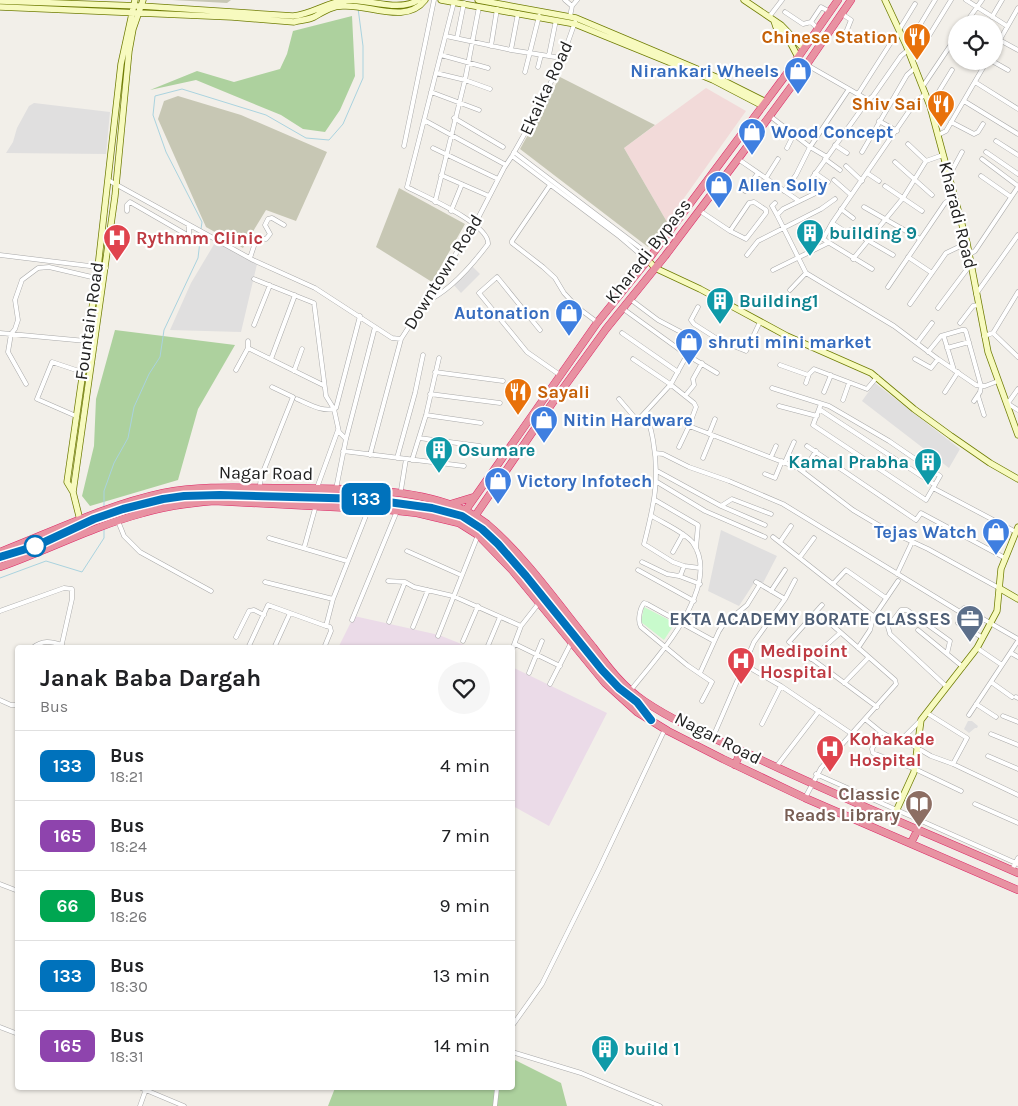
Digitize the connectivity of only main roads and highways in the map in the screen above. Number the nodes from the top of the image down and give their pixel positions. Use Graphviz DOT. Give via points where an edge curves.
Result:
graph roads {
  1 [pos="838,0"];
  2 [pos="851,0"];
  3 [pos="474,497"];
  4 [pos="450,504"];
  5 [pos="104,513"];
  6 [pos="463,514"];
  7 [pos="473,519"];
  8 [pos="81,523"];
  9 [pos="73,537"];
  10 [pos="0,552"];
  11 [pos="0,557"];
  12 [pos="0,567"];
  13 [pos="651,720"];
  14 [pos="741,751"];
  15 [pos="735,765"];
  16 [pos="918,828"];
  17 [pos="911,843"];
  18 [pos="1015,872"];
  19 [pos="1018,890"];
  1 -- 3 [label="highway, Kharadi Bypass" via="764,104 597,323"];
  2 -- 7 [label="highway, Kharadi Bypass" via="738,159 551,405"];
  3 -- 4 [label="highway"];
  3 -- 6 [label="highway, Kharadi Bypass"];
  4 -- 5 [label="highway, Nagar Road" via="391,492 214,487 138,499"];
  4 -- 6 [label="highway, Nagar Road"];
  5 -- 6 [label="highway" via="163,499 202,495 366,499"];
  5 -- 8 [label="highway"];
  6 -- 7 [label="highway, Nagar Road"];
  7 -- 13 [label="highway" via="509,556 602,670 637,702"];
  7 -- 14 [label="highway, Nagar Road" via="503,539 613,674 643,701"];
  8 -- 9 [label="highway"];
  8 -- 10 [label="highway"];
  8 -- 11 [label="highway" via="36,546"];
  9 -- 12 [label="highway, Nagar Road"];
  9 -- 13 [label="highway, Nagar Road" via="142,513 214,501 369,508 417,513 459,523 493,549 605,683"];
  13 -- 15 [label="highway, Nagar Road"];
  14 -- 15 [label="highway"];
  14 -- 16 [label="highway, Nagar Road"];
  15 -- 17 [label="highway, Nagar Road"];
  16 -- 17 [label="highway"];
  16 -- 18 [label="highway, Nagar Road"];
  17 -- 19 [label="highway, Nagar Road"];
}
